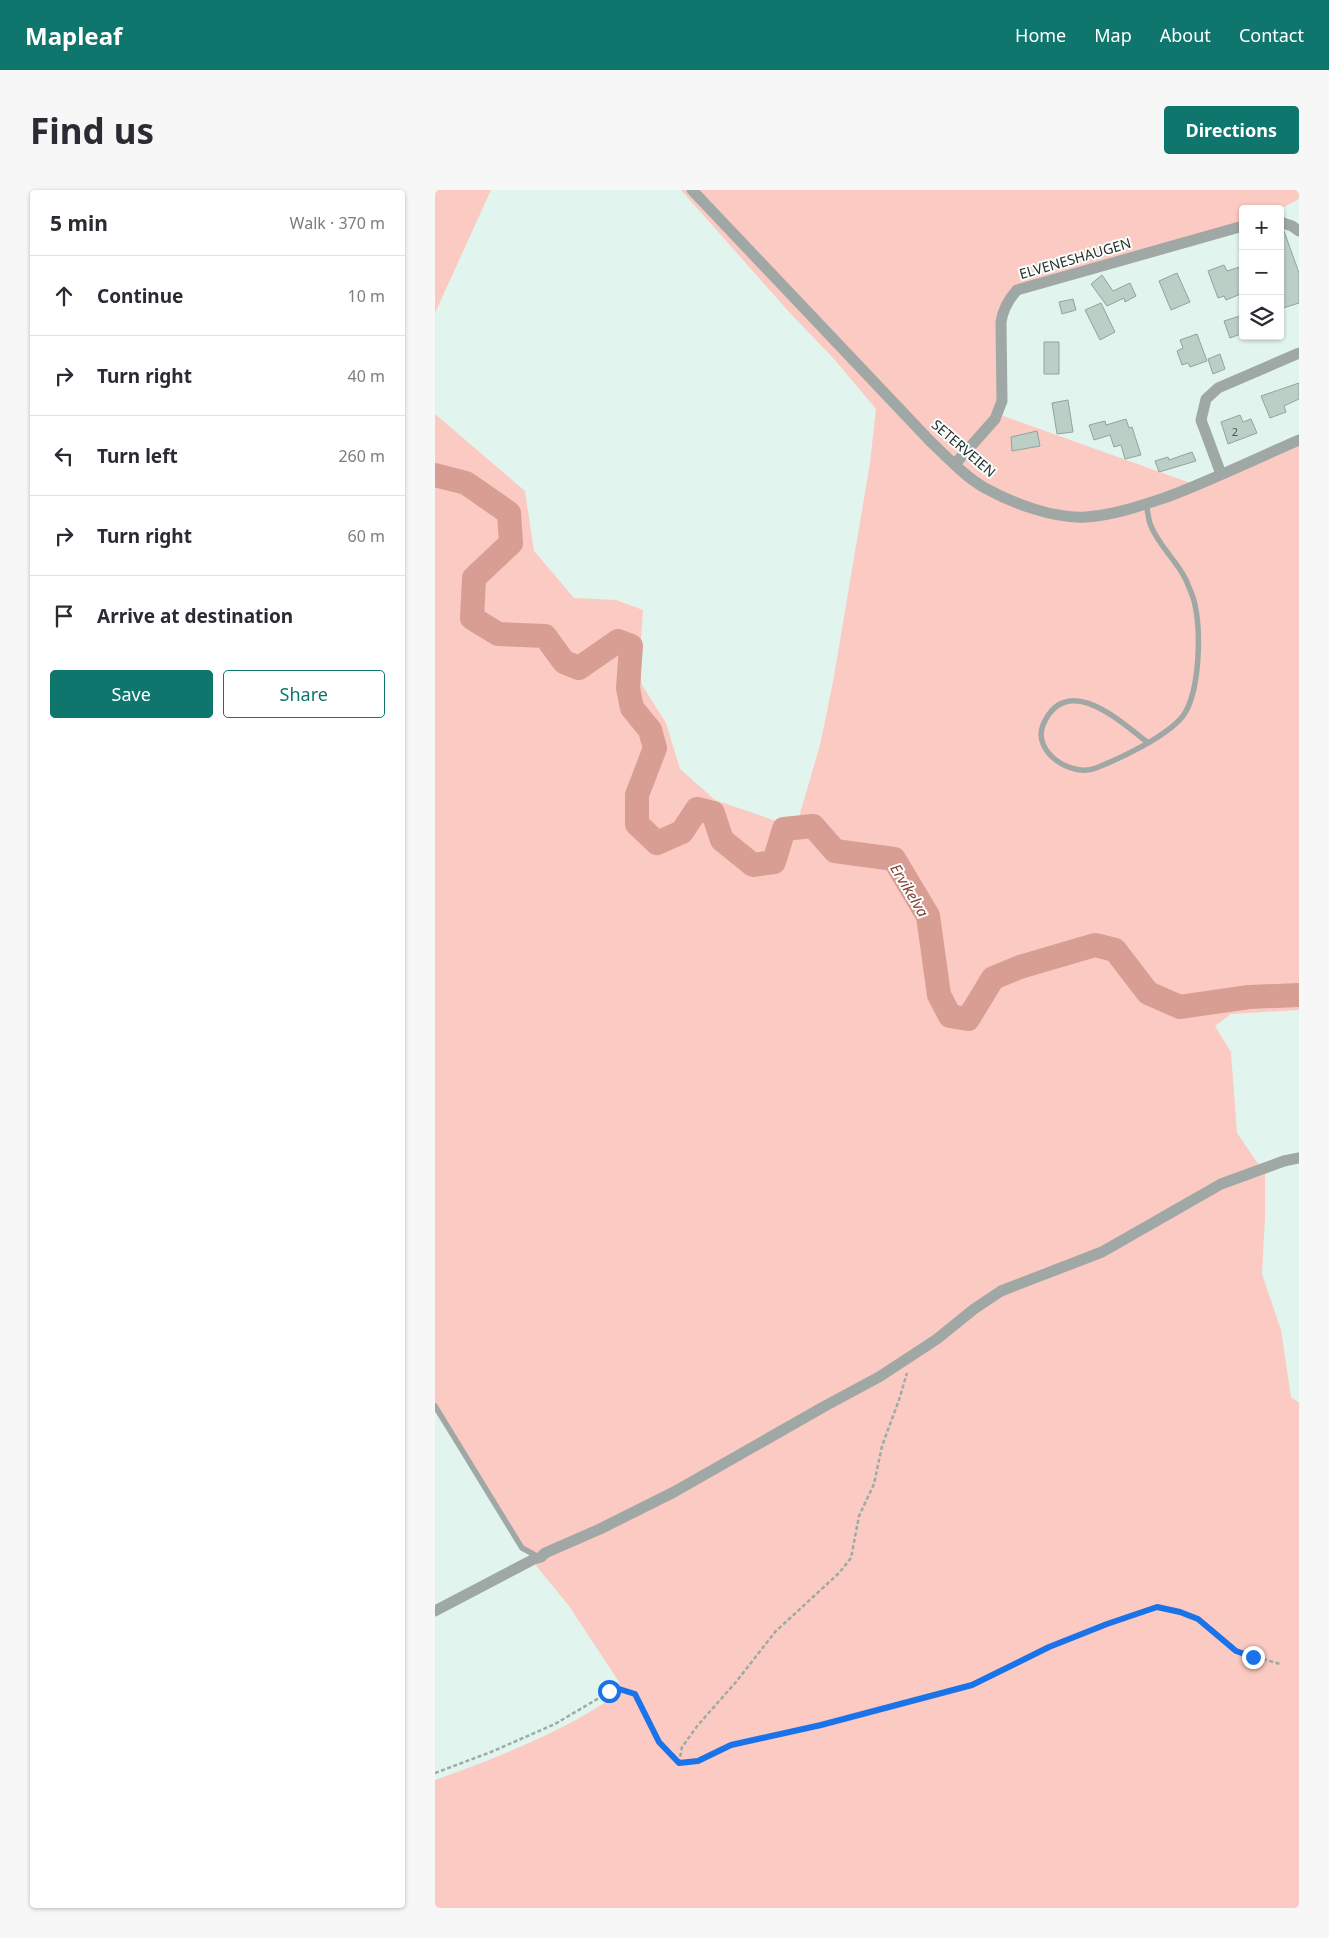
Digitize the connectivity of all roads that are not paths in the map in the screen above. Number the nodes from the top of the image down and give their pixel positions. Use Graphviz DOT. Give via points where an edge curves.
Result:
graph roads {
  1 [pos="692,190"];
  2 [pos="1284,223"];
  3 [pos="1239,227"];
  4 [pos="1299,232"];
  5 [pos="1299,354"];
  6 [pos="1299,440"];
  7 [pos="955,464"];
  8 [pos="1221,474"];
  9 [pos="1146,504"];
  10 [pos="1147,742"];
  11 [pos="1299,1158"];
  12 [pos="435,1406"];
  13 [pos="541,1557"];
  14 [pos="435,1611"];
  1 -- 7 [label="street, SETERVEIEN" via="923,435"];
  2 -- 4 [label="street"];
  3 -- 7 [label="street, ELVENESHAUGEN" via="1017,290 1009,299 1001,322 1003,401 995,419"];
  5 -- 8 [label="street" via="1222,386 1206,399 1201,420"];
  6 -- 8 [label="street, SETERVEIEN"];
  7 -- 9 [label="street, SETERVEIEN" via="983,487 1008,500 1063,515 1084,517 1125,511"];
  8 -- 9 [label="street, SETERVEIEN"];
  9 -- 10 [label="lane" via="1151,526 1185,578 1195,604 1198,638 1193,696 1183,716"];
  10 -- 10 [label="lane" via="1108,711 1092,704 1058,704 1048,713 1041,729 1044,747 1055,760 1071,770 1092,770"];
  11 -- 13 [label="street" via="1221,1184 1102,1252 1001,1291 879,1377 674,1492"];
  12 -- 13 [label="lane" via="522,1548"];
  13 -- 14 [label="street"];
}
